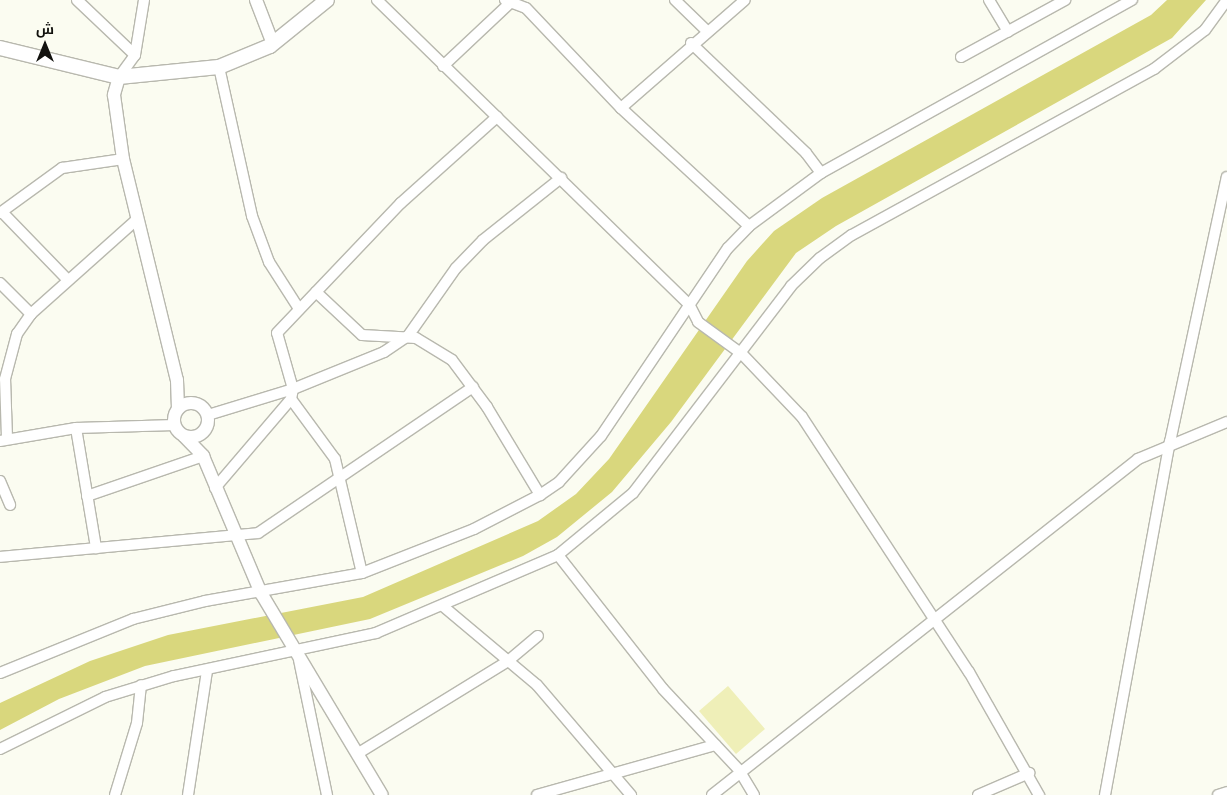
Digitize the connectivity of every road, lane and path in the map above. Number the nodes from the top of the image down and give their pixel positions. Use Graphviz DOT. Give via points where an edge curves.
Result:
graph roads {
  1 [pos="77,0"];
  2 [pos="144,0"];
  3 [pos="256,0"];
  4 [pos="327,0"];
  5 [pos="377,0"];
  6 [pos="675,0"];
  7 [pos="745,0"];
  8 [pos="989,0"];
  9 [pos="1065,0"];
  10 [pos="1132,0"];
  11 [pos="1227,0"];
  12 [pos="507,2"];
  13 [pos="707,31"];
  14 [pos="1008,32"];
  15 [pos="691,43"];
  16 [pos="273,44"];
  17 [pos="0,48"];
  18 [pos="135,55"];
  19 [pos="961,57"];
  20 [pos="443,66"];
  21 [pos="219,67"];
  22 [pos="119,77"];
  23 [pos="622,108"];
  24 [pos="497,117"];
  25 [pos="123,159"];
  26 [pos="821,173"];
  27 [pos="1227,177"];
  28 [pos="561,178"];
  29 [pos="1,212"];
  30 [pos="136,220"];
  31 [pos="749,226"];
  32 [pos="68,280"];
  33 [pos="0,283"];
  34 [pos="316,292"];
  35 [pos="689,304"];
  36 [pos="299,309"];
  37 [pos="31,314"];
  38 [pos="408,336"];
  39 [pos="0,350"];
  40 [pos="742,354"];
  41 [pos="8,358"];
  42 [pos="177,380"];
  43 [pos="473,387"];
  44 [pos="292,394"];
  45 [pos="195,403"];
  46 [pos="178,408"];
  47 [pos="3,412"];
  48 [pos="208,415"];
  49 [pos="1227,422"];
  50 [pos="174,425"];
  51 [pos="76,428"];
  52 [pos="206,430"];
  53 [pos="184,436"];
  54 [pos="3,439"];
  55 [pos="1170,442"];
  56 [pos="203,456"];
  57 [pos="342,479"];
  58 [pos="0,481"];
  59 [pos="215,488"];
  60 [pos="540,495"];
  61 [pos="87,496"];
  62 [pos="10,505"];
  63 [pos="234,536"];
  64 [pos="96,548"];
  65 [pos="558,555"];
  66 [pos="0,557"];
  67 [pos="362,573"];
  68 [pos="261,593"];
  69 [pos="444,607"];
  70 [pos="934,620"];
  71 [pos="538,636"];
  72 [pos="297,654"];
  73 [pos="508,661"];
  74 [pos="207,671"];
  75 [pos="0,674"];
  76 [pos="141,685"];
  77 [pos="715,745"];
  78 [pos="0,749"];
  79 [pos="357,754"];
  80 [pos="739,770"];
  81 [pos="614,771"];
  82 [pos="1029,774"];
  83 [pos="1227,792"];
  84 [pos="541,794"];
  85 [pos="115,795"];
  86 [pos="188,795"];
  87 [pos="327,795"];
  88 [pos="382,795"];
  89 [pos="631,795"];
  90 [pos="712,795"];
  91 [pos="754,795"];
  92 [pos="978,795"];
  93 [pos="1039,795"];
  94 [pos="1105,795"];
  95 [pos="1218,795"];
  1 -- 18 [label="street"];
  2 -- 18 [label="street"];
  3 -- 16 [label="street"];
  4 -- 16 [label="main road"];
  5 -- 20 [label="street"];
  6 -- 13 [label="street"];
  7 -- 13 [label="street"];
  8 -- 14 [label="street"];
  9 -- 14 [label="street"];
  10 -- 26 [label="street"];
  11 -- 40 [label="street" via="1205,30 1154,69 852,235 820,258 791,286"];
  12 -- 20 [label="street"];
  12 -- 23 [label="street" via="526,8"];
  13 -- 15 [label="street"];
  14 -- 19 [label="street"];
  15 -- 23 [label="street"];
  15 -- 26 [label="street" via="806,153"];
  16 -- 21 [label="main road"];
  17 -- 22 [label="main road"];
  18 -- 22 [label="street"];
  20 -- 24 [label="street"];
  21 -- 22 [label="main road"];
  21 -- 36 [label="street" via="252,216 268,262"];
  22 -- 25 [label="street" via="114,95"];
  23 -- 31 [label="street"];
  24 -- 28 [label="street"];
  24 -- 34 [label="street" via="401,203"];
  25 -- 29 [label="street" via="62,168"];
  25 -- 30 [label="street"];
  26 -- 31 [label="street"];
  27 -- 55 [label="street"];
  28 -- 35 [label="street"];
  28 -- 38 [label="street" via="468,255"];
  29 -- 32 [label="street"];
  30 -- 32 [label="street"];
  30 -- 42 [label="street"];
  31 -- 35 [label="street"];
  32 -- 37 [label="street"];
  33 -- 37 [label="street"];
  34 -- 36 [label="street"];
  34 -- 38 [label="street" via="362,335"];
  35 -- 40 [label="street" via="698,322"];
  35 -- 60 [label="street" via="601,436 559,482"];
  36 -- 44 [label="street" via="277,333"];
  37 -- 41 [label="street"];
  38 -- 43 [label="street" via="448,356"];
  38 -- 44 [label="street" via="384,352"];
  39 -- 41 [label="street"];
  40 -- 65 [label="street" via="633,493"];
  40 -- 70 [label="street" via="802,417"];
  41 -- 47 [label="street"];
  42 -- 45 [label="street"];
  42 -- 46 [label="street"];
  43 -- 57 [label="street"];
  43 -- 60 [label="street"];
  44 -- 48 [label="street"];
  44 -- 57 [label="street" via="335,459"];
  44 -- 59 [label="street"];
  45 -- 46 [label="street"];
  45 -- 48 [label="street"];
  46 -- 50 [label="street"];
  47 -- 54 [label="street"];
  48 -- 52 [label="street"];
  49 -- 55 [label="street"];
  50 -- 51 [label="street"];
  50 -- 53 [label="street"];
  51 -- 54 [label="street"];
  51 -- 61 [label="street"];
  52 -- 53 [label="street" via="194,437"];
  52 -- 56 [label="street"];
  53 -- 56 [label="street"];
  55 -- 70 [label="street" via="1138,459 1079,502"];
  55 -- 94 [label="street" via="1130,677"];
  56 -- 59 [label="street"];
  56 -- 61 [label="street"];
  57 -- 63 [label="street" via="267,529"];
  57 -- 67 [label="street"];
  58 -- 62 [label="street"];
  59 -- 63 [label="street"];
  60 -- 67 [label="street" via="474,529"];
  61 -- 64 [label="street"];
  63 -- 64 [label="street"];
  63 -- 68 [label="street"];
  64 -- 66 [label="street"];
  65 -- 69 [label="street"];
  65 -- 77 [label="street"];
  67 -- 68 [label="street"];
  68 -- 72 [label="street"];
  68 -- 75 [label="street" via="204,601 133,619"];
  69 -- 72 [label="street" via="376,633"];
  69 -- 73 [label="street"];
  70 -- 80 [label="street"];
  70 -- 82 [label="street"];
  71 -- 73 [label="street"];
  72 -- 74 [label="street"];
  72 -- 79 [label="street"];
  72 -- 87 [label="street"];
  73 -- 79 [label="street"];
  73 -- 81 [label="street" via="537,685"];
  74 -- 76 [label="street"];
  74 -- 86 [label="street"];
  76 -- 78 [label="street" via="71,712"];
  76 -- 85 [label="street" via="137,723"];
  77 -- 80 [label="street"];
  77 -- 81 [label="street"];
  79 -- 88 [label="street"];
  80 -- 90 [label="street"];
  80 -- 91 [label="street"];
  81 -- 84 [label="street"];
  81 -- 89 [label="street"];
  82 -- 92 [label="street"];
  82 -- 93 [label="street"];
  83 -- 95 [label="street"];
}
